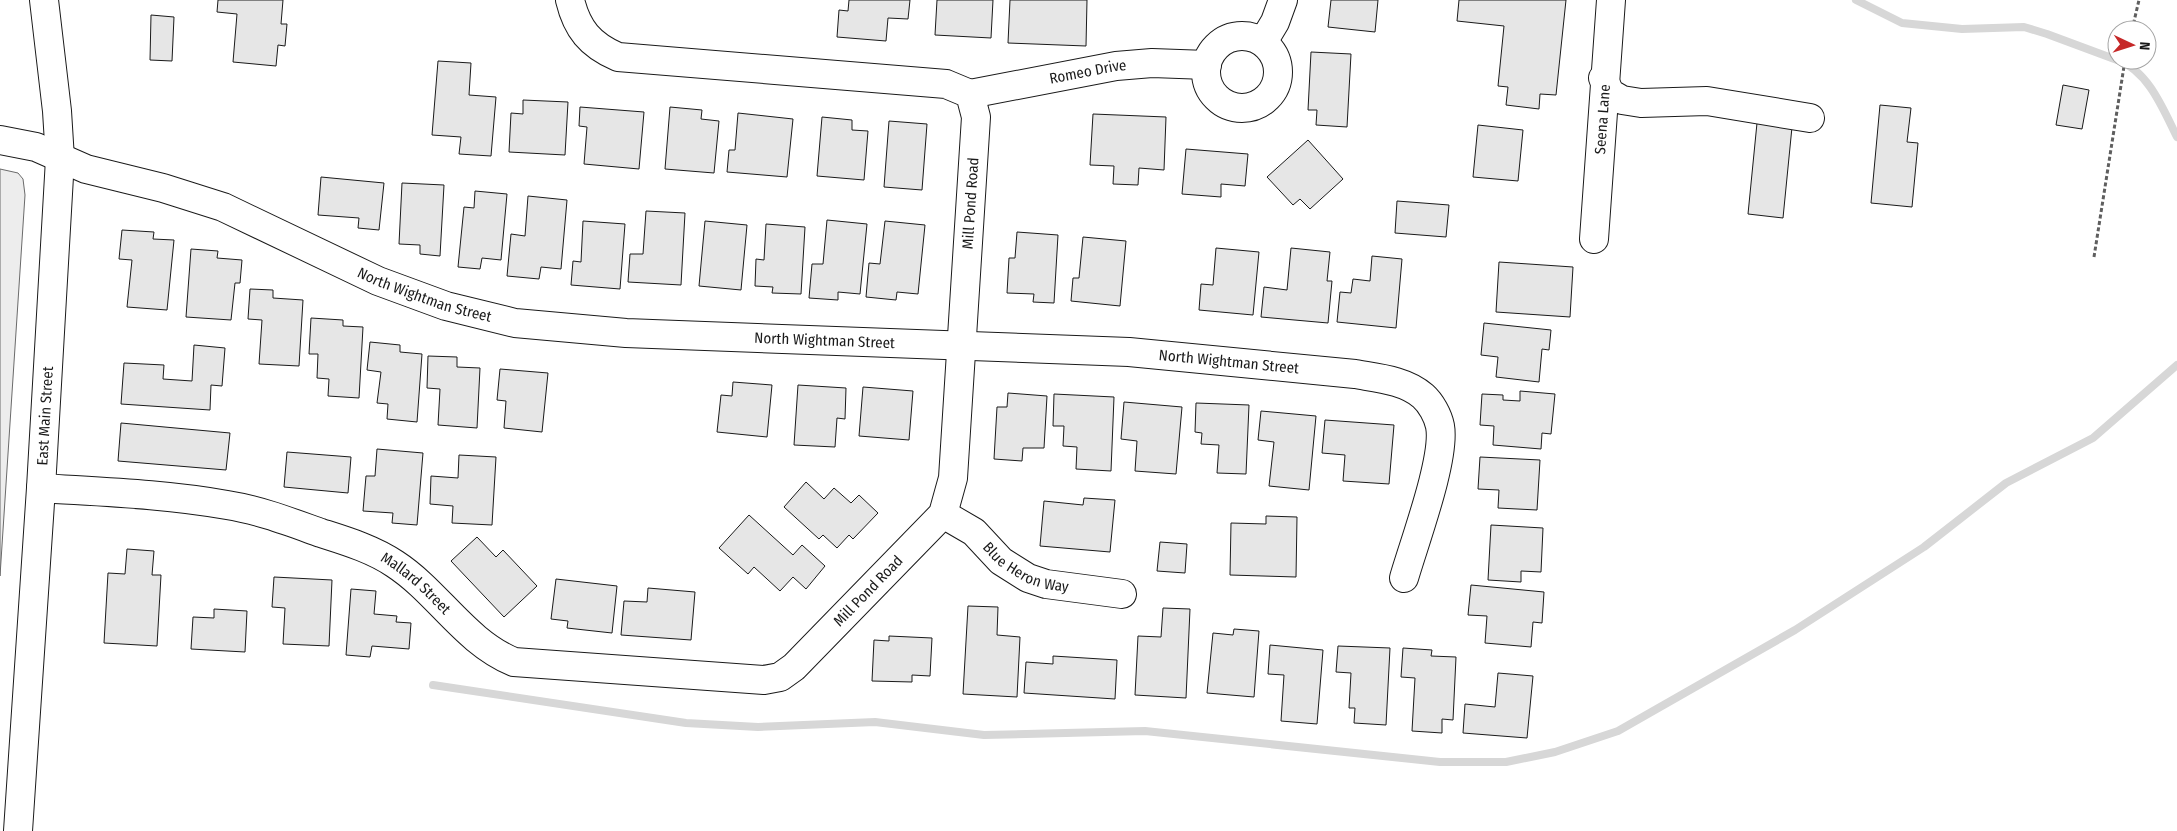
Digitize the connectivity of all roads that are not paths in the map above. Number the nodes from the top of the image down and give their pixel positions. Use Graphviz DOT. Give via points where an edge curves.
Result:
graph roads {
  1 [pos="44,0"];
  2 [pos="570,0"];
  3 [pos="1283,0"];
  4 [pos="1611,0"];
  5 [pos="1263,42"];
  6 [pos="1207,65"];
  7 [pos="1604,78"];
  8 [pos="970,94"];
  9 [pos="1810,118"];
  10 [pos="0,140"];
  11 [pos="60,159"];
  12 [pos="1594,239"];
  13 [pos="960,346"];
  14 [pos="41,488"];
  15 [pos="943,514"];
  16 [pos="1404,578"];
  17 [pos="1122,594"];
  18 [pos="780,677"];
  19 [pos="18,831"];
  1 -- 11 [label="street, East Main Street"];
  2 -- 8 [label="street" via="574,19 587,37 603,51 618,57 946,84"];
  3 -- 5 [label="street"];
  4 -- 7 [label="street, Seena Lane"];
  5 -- 6 [label="street" via="1246,36 1229,38 1214,49"];
  5 -- 6 [label="street" via="1278,63 1279,76 1267,99 1256,106 1244,109 1231,107 1219,100 1206,78"];
  6 -- 8 [label="street, Romeo Drive" via="1152,63 1116,66"];
  7 -- 9 [label="street" via="1610,93 1622,100 1641,103 1707,101"];
  7 -- 12 [label="street, Seena Lane"];
  8 -- 13 [label="street, Mill Pond Road" via="976,117"];
  10 -- 11 [label="street, North Wightman Street" via="36,147"];
  11 -- 13 [label="street, North Wightman Street" via="223,207 378,281 446,306 515,323 626,333"];
  11 -- 14 [label="street, East Main Street"];
  13 -- 15 [label="street, Mill Pond Road" via="952,478"];
  13 -- 16 [label="street, North Wightman Street" via="1138,353 1355,374 1409,387 1424,396 1440,426 1439,458"];
  14 -- 18 [label="street, Mallard Street" via="228,505 279,518 354,544 394,563 423,586 484,648 514,662 764,680"];
  14 -- 19 [label="street, East Main Street"];
  15 -- 17 [label="street, Blue Heron Way" via="974,532 1001,561 1028,578 1046,584"];
  15 -- 18 [label="street, Mill Pond Road" via="794,667"];
}
